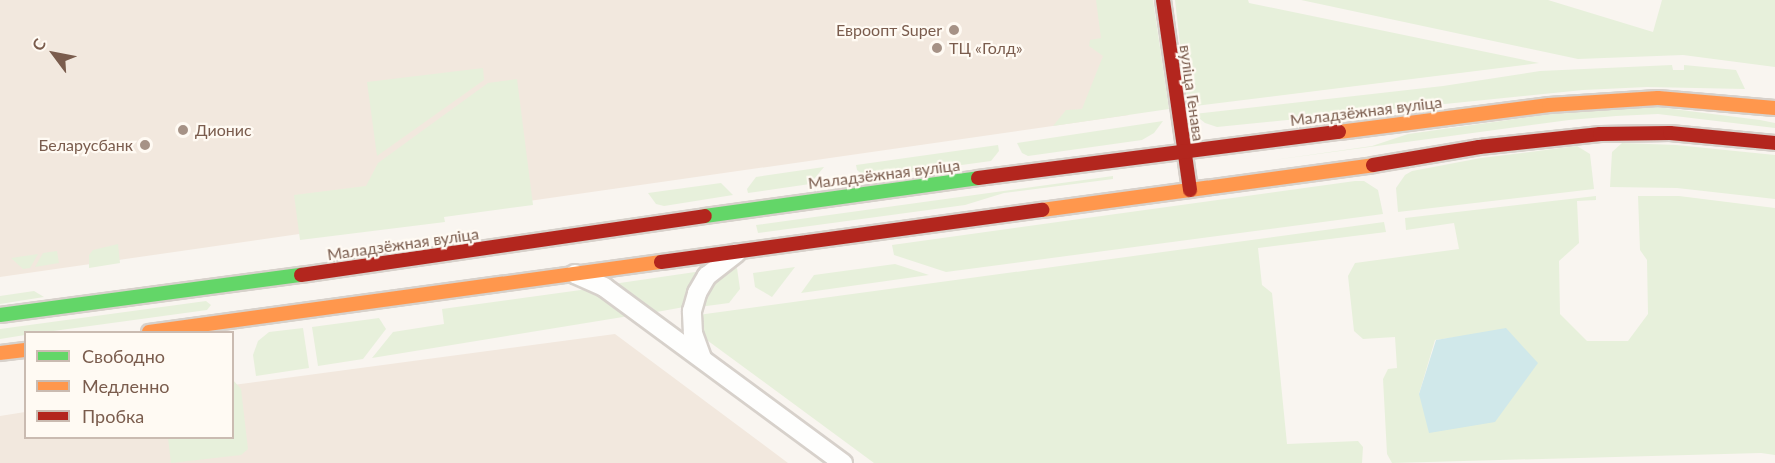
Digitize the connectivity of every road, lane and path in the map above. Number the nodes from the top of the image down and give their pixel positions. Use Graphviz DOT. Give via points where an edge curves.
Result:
graph roads {
  1 [pos="1163,0"];
  2 [pos="1775,108"];
  3 [pos="1775,143"];
  4 [pos="1184,150"];
  5 [pos="1190,190"];
  6 [pos="736,253"];
  7 [pos="575,274"];
  8 [pos="0,315"];
  9 [pos="163,331"];
  10 [pos="24,350"];
  11 [pos="0,353"];
  12 [pos="702,358"];
  13 [pos="843,463"];
  1 -- 4 [label="main road, вуліца Генава"];
  2 -- 4 [label="main road, Маладзёжная вуліца" via="1658,98 1614,99"];
  3 -- 5 [label="main road" via="1670,133 1600,134 1479,147"];
  4 -- 5 [label="main road, вуліца Генава"];
  4 -- 8 [label="main road, Маладзёжная вуліца"];
  5 -- 6 [label="main road"];
  6 -- 7 [label="main road"];
  6 -- 12 [label="street" via="707,276 694,302 693,333"];
  7 -- 9 [label="main road"];
  7 -- 12 [label="street" via="604,287"];
  10 -- 11 [label="main road"];
  12 -- 13 [label="street"];
}
